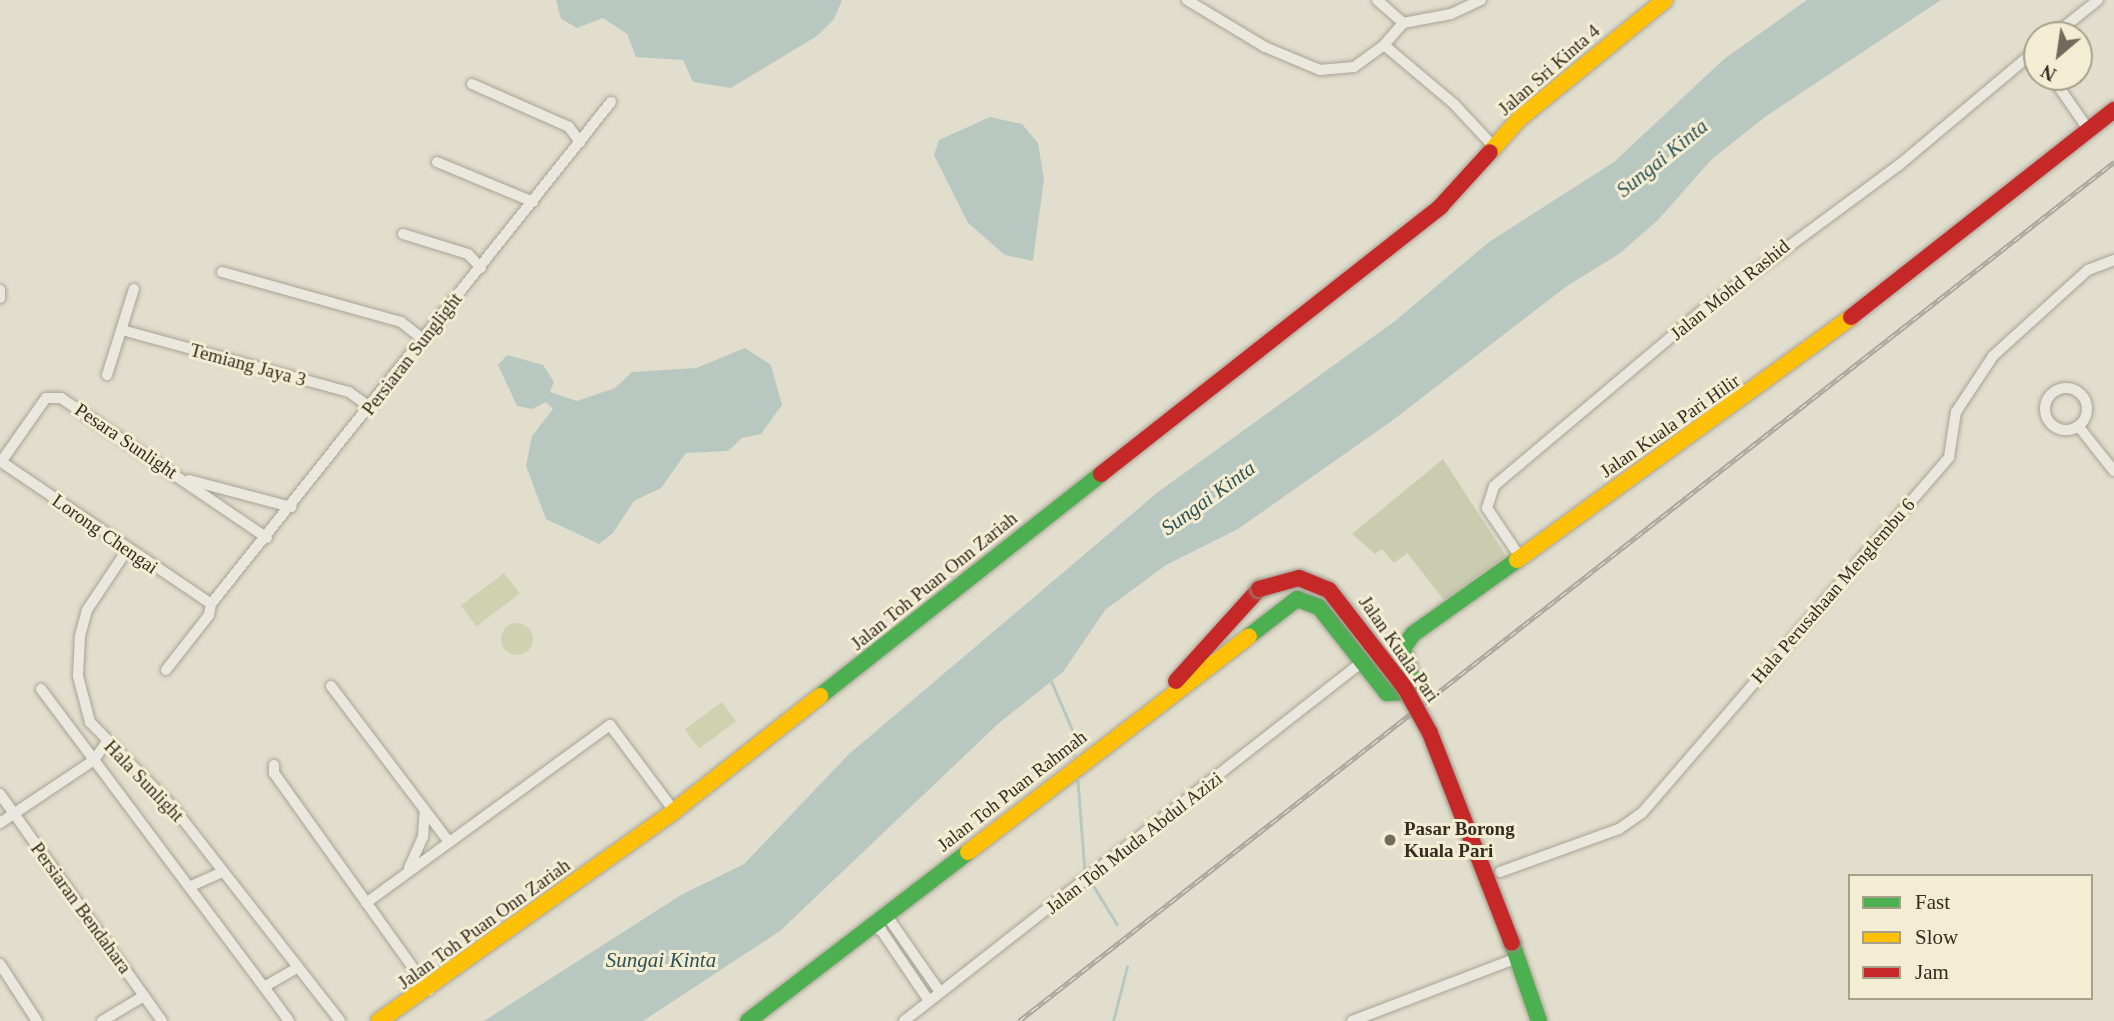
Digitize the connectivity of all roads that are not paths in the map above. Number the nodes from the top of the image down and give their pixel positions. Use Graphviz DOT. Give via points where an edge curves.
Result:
graph roads {
  1 [pos="1187,0"];
  2 [pos="1377,0"];
  3 [pos="1481,0"];
  4 [pos="1665,0"];
  5 [pos="2098,0"];
  6 [pos="2072,21"];
  7 [pos="1403,23"];
  8 [pos="1384,45"];
  9 [pos="2023,64"];
  10 [pos="472,85"];
  11 [pos="2062,91"];
  12 [pos="611,102"];
  13 [pos="2114,110"];
  14 [pos="2088,129"];
  15 [pos="580,142"];
  16 [pos="1495,148"];
  17 [pos="438,162"];
  18 [pos="533,202"];
  19 [pos="403,234"];
  20 [pos="2114,260"];
  21 [pos="481,268"];
  22 [pos="222,272"];
  23 [pos="134,289"];
  24 [pos="121,330"];
  25 [pos="423,339"];
  26 [pos="107,375"];
  27 [pos="370,407"];
  28 [pos="2079,427"];
  29 [pos="0,462"];
  30 [pos="2114,471"];
  31 [pos="181,478"];
  32 [pos="291,507"];
  33 [pos="267,538"];
  34 [pos="127,550"];
  35 [pos="1520,557"];
  36 [pos="1254,594"];
  37 [pos="1304,598"];
  38 [pos="211,604"];
  39 [pos="1263,622"];
  40 [pos="1362,663"];
  41 [pos="166,670"];
  42 [pos="331,686"];
  43 [pos="41,688"];
  44 [pos="1149,711"];
  45 [pos="106,743"];
  46 [pos="94,760"];
  47 [pos="274,765"];
  48 [pos="0,794"];
  49 [pos="425,810"];
  50 [pos="674,811"];
  51 [pos="15,815"];
  52 [pos="0,823"];
  53 [pos="449,842"];
  54 [pos="223,872"];
  55 [pos="1500,872"];
  56 [pos="406,874"];
  57 [pos="191,886"];
  58 [pos="366,903"];
  59 [pos="887,916"];
  60 [pos="873,927"];
  61 [pos="1515,951"];
  62 [pos="0,964"];
  63 [pos="298,967"];
  64 [pos="925,983"];
  65 [pos="264,987"];
  66 [pos="429,990"];
  67 [pos="940,992"];
  68 [pos="144,996"];
  69 [pos="929,1001"];
  70 [pos="37,1021"];
  71 [pos="102,1021"];
  72 [pos="162,1021"];
  73 [pos="289,1021"];
  74 [pos="340,1021"];
  75 [pos="379,1021"];
  76 [pos="748,1021"];
  77 [pos="904,1021"];
  78 [pos="1352,1021"];
  79 [pos="1539,1021"];
  80 [pos="1546,1021"];
  1 -- 8 [label="street" via="1265,47 1320,70 1354,67"];
  2 -- 7 [label="street"];
  3 -- 7 [label="street" via="1451,14"];
  4 -- 16 [label="street, Jalan Sri Kinta 4" via="1540,101"];
  5 -- 6 [label="street"];
  7 -- 8 [label="street"];
  8 -- 16 [label="street" via="1454,104"];
  9 -- 35 [label="street, Jalan Mohd Rashid" via="1899,165 1732,286 1494,486 1487,508"];
  10 -- 15 [label="street" via="569,127"];
  11 -- 14 [label="street"];
  12 -- 15 [label="street, Persiaran Sunglight"];
  13 -- 14 [label="street, Jalan Kuala Pari Hilir"];
  14 -- 35 [label="street, Jalan Kuala Pari Hilir" via="1767,383"];
  15 -- 18 [label="street, Persiaran Sunglight"];
  16 -- 50 [label="street, Jalan Toh Puan Onn Zariah" via="1440,207"];
  17 -- 18 [label="street"];
  18 -- 21 [label="street, Persiaran Sunglight"];
  19 -- 21 [label="street" via="468,254"];
  20 -- 55 [label="street, Hala Perusahaan Menglembu 6" via="2088,270 1993,356 1956,412 1949,457 1642,813 1619,830"];
  21 -- 25 [label="street, Persiaran Sunglight"];
  22 -- 25 [label="street" via="401,322"];
  23 -- 24 [label="street"];
  24 -- 26 [label="street"];
  24 -- 27 [label="street, Temiang Jaya 3" via="349,393"];
  25 -- 27 [label="street, Persiaran Sunglight"];
  27 -- 32 [label="street, Persiaran Sunglight"];
  28 -- 28 [label="street" via="2068,431 2049,422 2046,400 2053,392 2064,388 2084,397 2088,407"];
  28 -- 30 [label="street"];
  29 -- 31 [label="street, Pesara Sunlight" via="46,398 61,398"];
  29 -- 34 [label="street, Lorong Chengai"];
  31 -- 32 [label="street"];
  31 -- 33 [label="street, Pesara Sunlight"];
  32 -- 33 [label="street, Persiaran Sunglight"];
  33 -- 38 [label="street, Persiaran Sunglight"];
  34 -- 38 [label="street, Lorong Chengai"];
  34 -- 45 [label="street, Hala Sunlight" via="87,610 80,638 80,694"];
  35 -- 40 [label="street, Jalan Kuala Pari Hilir" via="1406,640 1403,656 1413,681 1408,692 1387,693"];
  36 -- 39 [label="street"];
  36 -- 44 [label="street"];
  36 -- 61 [label="street, Jalan Kuala Pari, bridge" via="1299,578 1329,590 1405,688 1430,733"];
  37 -- 39 [label="street, Jalan Toh Puan Rahmah"];
  37 -- 40 [label="street, Jalan Kuala Pari Hilir" via="1319,607"];
  38 -- 41 [label="street, Persiaran Sunglight" via="209,615"];
  39 -- 44 [label="street, Jalan Toh Puan Rahmah"];
  40 -- 67 [label="street, Jalan Toh Muda Abdul Azizi"];
  42 -- 49 [label="street"];
  43 -- 46 [label="street"];
  44 -- 59 [label="street, Jalan Toh Puan Rahmah"];
  45 -- 46 [label="street"];
  45 -- 54 [label="street, Hala Sunlight" via="173,807"];
  46 -- 51 [label="street"];
  46 -- 57 [label="street"];
  47 -- 58 [label="street" via="274,774"];
  48 -- 51 [label="street, Persiaran Bendahara"];
  49 -- 53 [label="street"];
  49 -- 56 [label="street" via="423,838"];
  50 -- 53 [label="street" via="610,725"];
  50 -- 66 [label="street, Jalan Toh Puan Onn Zariah"];
  51 -- 52 [label="street"];
  51 -- 68 [label="street, Persiaran Bendahara"];
  53 -- 56 [label="street"];
  54 -- 57 [label="street"];
  54 -- 63 [label="street, Hala Sunlight"];
  56 -- 58 [label="street"];
  57 -- 65 [label="street"];
  58 -- 66 [label="street"];
  59 -- 60 [label="street, Jalan Toh Puan Rahmah"];
  59 -- 64 [label="street"];
  60 -- 64 [label="street" via="881,930"];
  60 -- 76 [label="street, Jalan Toh Puan Rahmah"];
  61 -- 78 [label="street"];
  61 -- 79 [label="street, Jalan Kuala Pari"];
  61 -- 80 [label="street, Jalan Kuala Pari"];
  62 -- 70 [label="street"];
  63 -- 65 [label="street"];
  63 -- 74 [label="street, Hala Sunlight"];
  64 -- 67 [label="street"];
  64 -- 69 [label="street"];
  65 -- 73 [label="street"];
  66 -- 75 [label="street, Jalan Toh Puan Onn Zariah"];
  67 -- 69 [label="street, Jalan Toh Muda Abdul Azizi"];
  68 -- 71 [label="street"];
  68 -- 72 [label="street, Persiaran Bendahara"];
  69 -- 77 [label="street, Jalan Toh Muda Abdul Azizi"];
}
